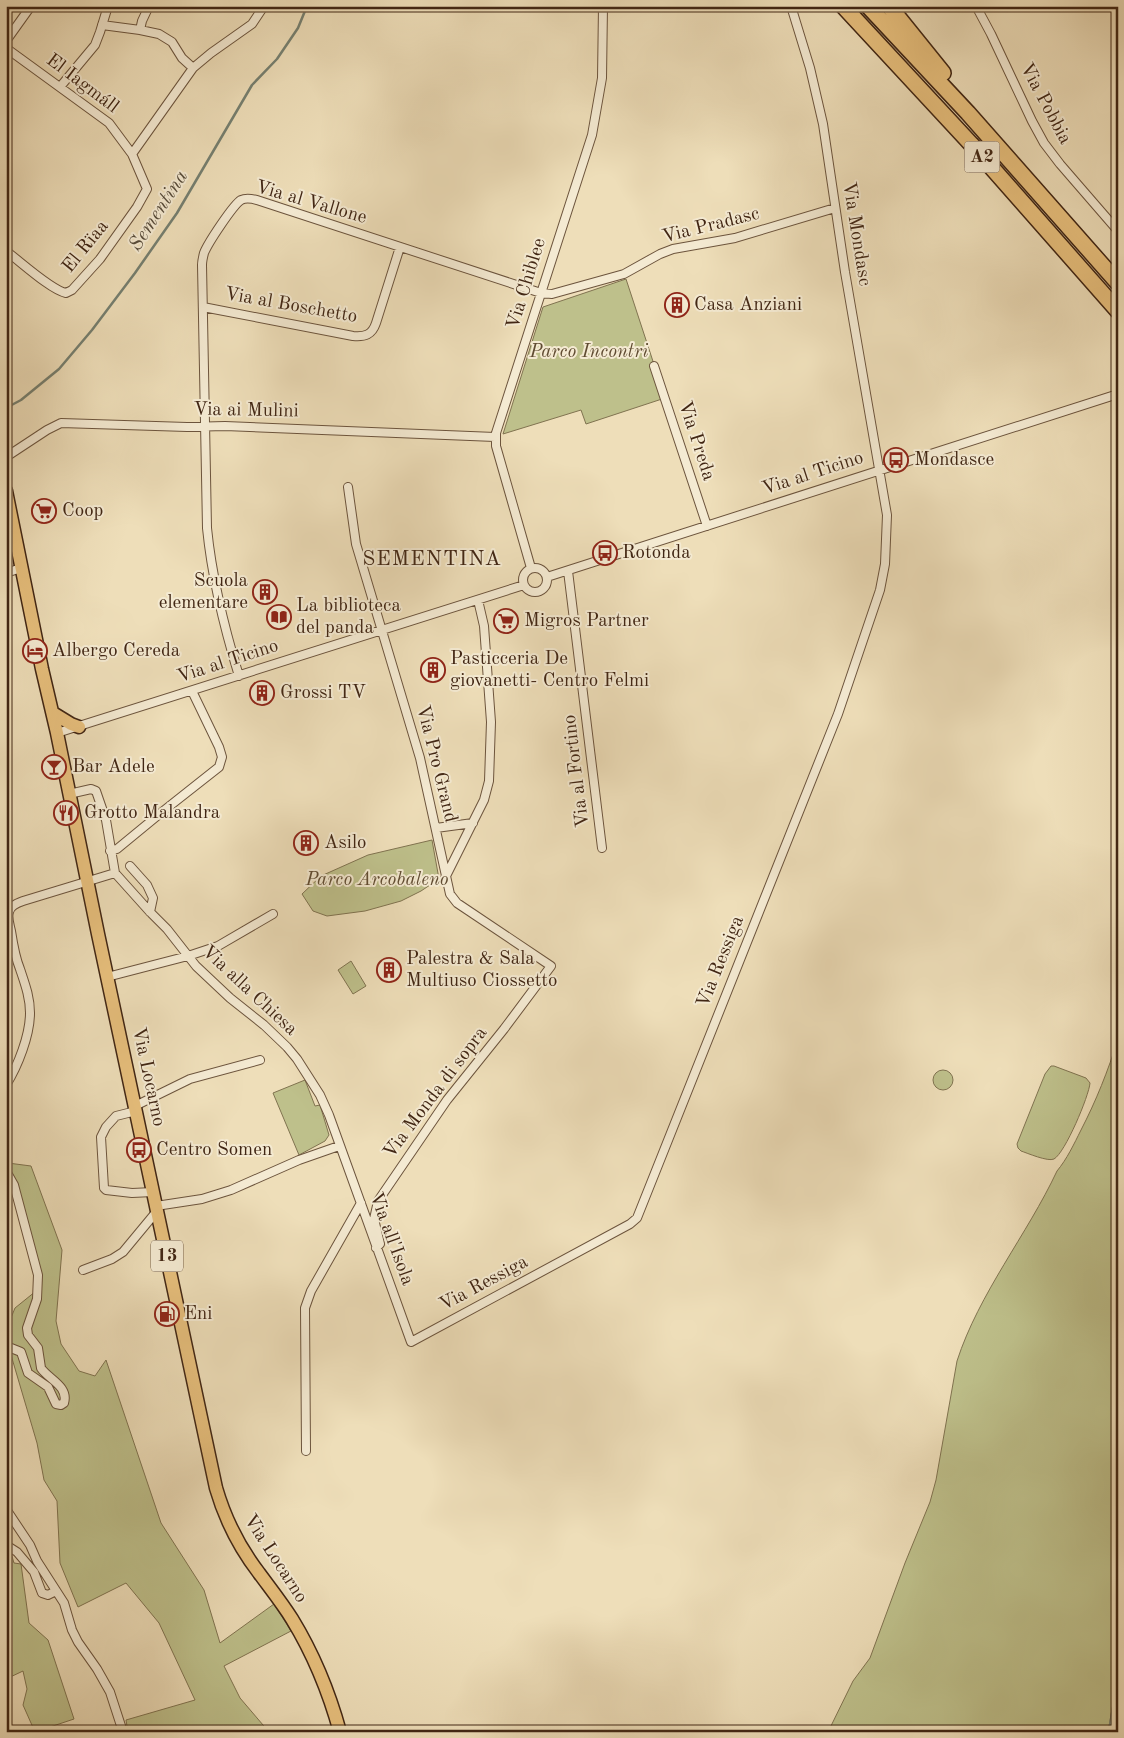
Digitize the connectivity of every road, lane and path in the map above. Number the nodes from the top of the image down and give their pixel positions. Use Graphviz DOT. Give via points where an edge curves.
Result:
graph roads {
  1 [pos="32,6"];
  2 [pos="108,6"];
  3 [pos="149,6"];
  4 [pos="264,6"];
  5 [pos="603,6"];
  6 [pos="791,6"];
  7 [pos="843,6"];
  8 [pos="868,6"];
  9 [pos="889,6"];
  10 [pos="976,6"];
  11 [pos="102,26"];
  12 [pos="140,30"];
  13 [pos="6,41"];
  14 [pos="6,48"];
  15 [pos="193,68"];
  16 [pos="60,87"];
  17 [pos="132,154"];
  18 [pos="1022,174"];
  19 [pos="835,208"];
  20 [pos="1118,231"];
  21 [pos="400,247"];
  22 [pos="6,251"];
  23 [pos="1118,283"];
  24 [pos="541,293"];
  25 [pos="203,307"];
  26 [pos="1118,311"];
  27 [pos="654,366"];
  28 [pos="1118,394"];
  29 [pos="205,426"];
  30 [pos="495,438"];
  31 [pos="6,457"];
  32 [pos="879,470"];
  33 [pos="348,487"];
  34 [pos="6,491"];
  35 [pos="707,526"];
  36 [pos="21,568"];
  37 [pos="531,568"];
  38 [pos="568,571"];
  39 [pos="6,573"];
  40 [pos="547,577"];
  41 [pos="524,585"];
  42 [pos="478,600"];
  43 [pos="382,631"];
  44 [pos="239,676"];
  45 [pos="192,691"];
  46 [pos="53,713"];
  47 [pos="79,727"];
  48 [pos="58,733"];
  49 [pos="69,794"];
  50 [pos="474,823"];
  51 [pos="436,828"];
  52 [pos="602,848"];
  53 [pos="110,852"];
  54 [pos="130,866"];
  55 [pos="115,873"];
  56 [pos="445,878"];
  57 [pos="87,882"];
  58 [pos="150,912"];
  59 [pos="273,914"];
  60 [pos="188,956"];
  61 [pos="551,966"];
  62 [pos="107,977"];
  63 [pos="260,1060"];
  64 [pos="6,1085"];
  65 [pos="135,1108"];
  66 [pos="340,1146"];
  67 [pos="6,1171"];
  68 [pos="153,1192"];
  69 [pos="361,1203"];
  70 [pos="157,1208"];
  71 [pos="376,1248"];
  72 [pos="83,1270"];
  73 [pos="411,1342"];
  74 [pos="6,1346"];
  75 [pos="306,1451"];
  76 [pos="6,1509"];
  77 [pos="6,1545"];
  78 [pos="56,1591"];
  79 [pos="123,1732"];
  80 [pos="340,1732"];
  1 -- 13 [label="street"];
  2 -- 11 [label="street"];
  3 -- 12 [label="street"];
  4 -- 15 [label="street" via="252,24"];
  5 -- 24 [label="street, Via Chiblee" via="603,58 592,135"];
  6 -- 19 [label="street, Via Mondasc" via="820,105"];
  7 -- 26 [label="highway, A2"];
  8 -- 18 [label="highway, A2"];
  9 -- 18 [label="highway, A2"];
  10 -- 20 [label="street, Via Pobbia" via="1044,143"];
  11 -- 12 [label="street"];
  11 -- 16 [label="street" via="95,45"];
  12 -- 15 [label="street" via="167,38"];
  14 -- 16 [label="street, El Iagmáll"];
  15 -- 17 [label="street"];
  16 -- 17 [label="street, El Iagmáll" via="109,123"];
  17 -- 22 [label="street, El Rïaa" via="147,191 100,259 72,290 66,294 59,292"];
  18 -- 23 [label="highway, A2"];
  19 -- 24 [label="street, Via Pradasc" via="750,234 673,249 624,274 563,292"];
  19 -- 32 [label="street, Via Mondasc"];
  21 -- 24 [label="street, Via al Vallone"];
  21 -- 25 [label="street, Via al Boschetto" via="376,324 368,335 353,336"];
  21 -- 25 [label="street, Via al Vallone" via="260,201 244,199 231,210 204,254"];
  24 -- 30 [label="street, Via Chiblee"];
  25 -- 29 [label="street, Via al Vallone"];
  27 -- 35 [label="street, Via Preda"];
  28 -- 32 [label="street, Via al Ticino"];
  29 -- 30 [label="street, Via ai Mulini"];
  29 -- 31 [label="street, Via ai Mulini" via="61,424"];
  29 -- 44 [label="street, Via al Vallone" via="209,549 220,610"];
  30 -- 37 [label="street"];
  32 -- 35 [label="street, Via al Ticino"];
  32 -- 73 [label="street, Via Ressiga" via="888,523 878,598 834,723 639,1215 630,1224"];
  33 -- 43 [label="street, Via Pro Grand" via="356,544"];
  34 -- 36 [label="main road, Via Locarno / 13"];
  35 -- 38 [label="street, Via al Ticino"];
  36 -- 39 [label="street"];
  36 -- 46 [label="main road, Via Locarno / 13"];
  37 -- 40 [label="street" via="541,569"];
  37 -- 41 [label="street" via="524,575"];
  38 -- 40 [label="street, Via al Ticino"];
  38 -- 52 [label="street, Via al Fortino"];
  40 -- 41 [label="street" via="539,592 529,591"];
  41 -- 42 [label="street, Via al Ticino"];
  42 -- 43 [label="street, Via al Ticino"];
  42 -- 50 [label="street" via="484,626 491,722 488,788"];
  43 -- 44 [label="street, Via al Ticino"];
  43 -- 51 [label="street, Via Pro Grand" via="415,738"];
  44 -- 45 [label="street, Via al Ticino"];
  45 -- 47 [label="street, Via al Ticino"];
  45 -- 53 [label="street" via="219,747 222,757 219,768"];
  46 -- 47 [label="main road"];
  46 -- 48 [label="main road, Via Locarno / 13"];
  47 -- 48 [label="street, Via al Ticino"];
  48 -- 49 [label="main road, Via Locarno / 13"];
  49 -- 53 [label="street" via="92,788 96,791 106,820"];
  49 -- 57 [label="main road, Via Locarno / 13"];
  50 -- 51 [label="street"];
  50 -- 56 [label="street"];
  51 -- 56 [label="street, Via Pro Grand"];
  53 -- 55 [label="street"];
  54 -- 58 [label="street" via="153,898"];
  55 -- 57 [label="street"];
  55 -- 58 [label="street, Via alla Chiesa"];
  56 -- 61 [label="street, Via Pro Grand" via="454,900"];
  57 -- 62 [label="main road, Via Locarno / 13"];
  57 -- 64 [label="street" via="23,901 9,912 13,945 26,984 30,1013 18,1060"];
  58 -- 60 [label="street, Via alla Chiesa"];
  59 -- 60 [label="street" via="226,942"];
  60 -- 62 [label="street"];
  60 -- 66 [label="street, Via alla Chiesa" via="297,1059 323,1101"];
  61 -- 71 [label="street, Via Monda di sopra" via="447,1100 378,1201 374,1218 380,1244"];
  62 -- 65 [label="main road, Via Locarno / 13"];
  63 -- 65 [label="street" via="190,1078"];
  65 -- 68 [label="main road, Via Locarno / 13"];
  65 -- 68 [label="street" via="116,1116 102,1133 104,1188 132,1193"];
  66 -- 69 [label="street, Via all'Isola"];
  66 -- 70 [label="street" via="231,1190"];
  67 -- 74 [label="street" via="14,1185 38,1275 28,1332 38,1348 41,1368 62,1390 64,1403 56,1404 48,1387 28,1372 21,1352"];
  68 -- 70 [label="main road, Via Locarno / 13"];
  69 -- 71 [label="street, Via all'Isola"];
  69 -- 75 [label="street" via="311,1290 305,1308"];
  70 -- 72 [label="street" via="123,1252 112,1260"];
  70 -- 80 [label="main road, Via Locarno / 13" via="222,1507 245,1553 305,1643 326,1688"];
  71 -- 73 [label="street, Via all'Isola"];
  76 -- 78 [label="street"];
  77 -- 78 [label="street" via="17,1552 34,1572 42,1593 48,1595"];
  78 -- 79 [label="street" via="78,1642 110,1692"];
}
